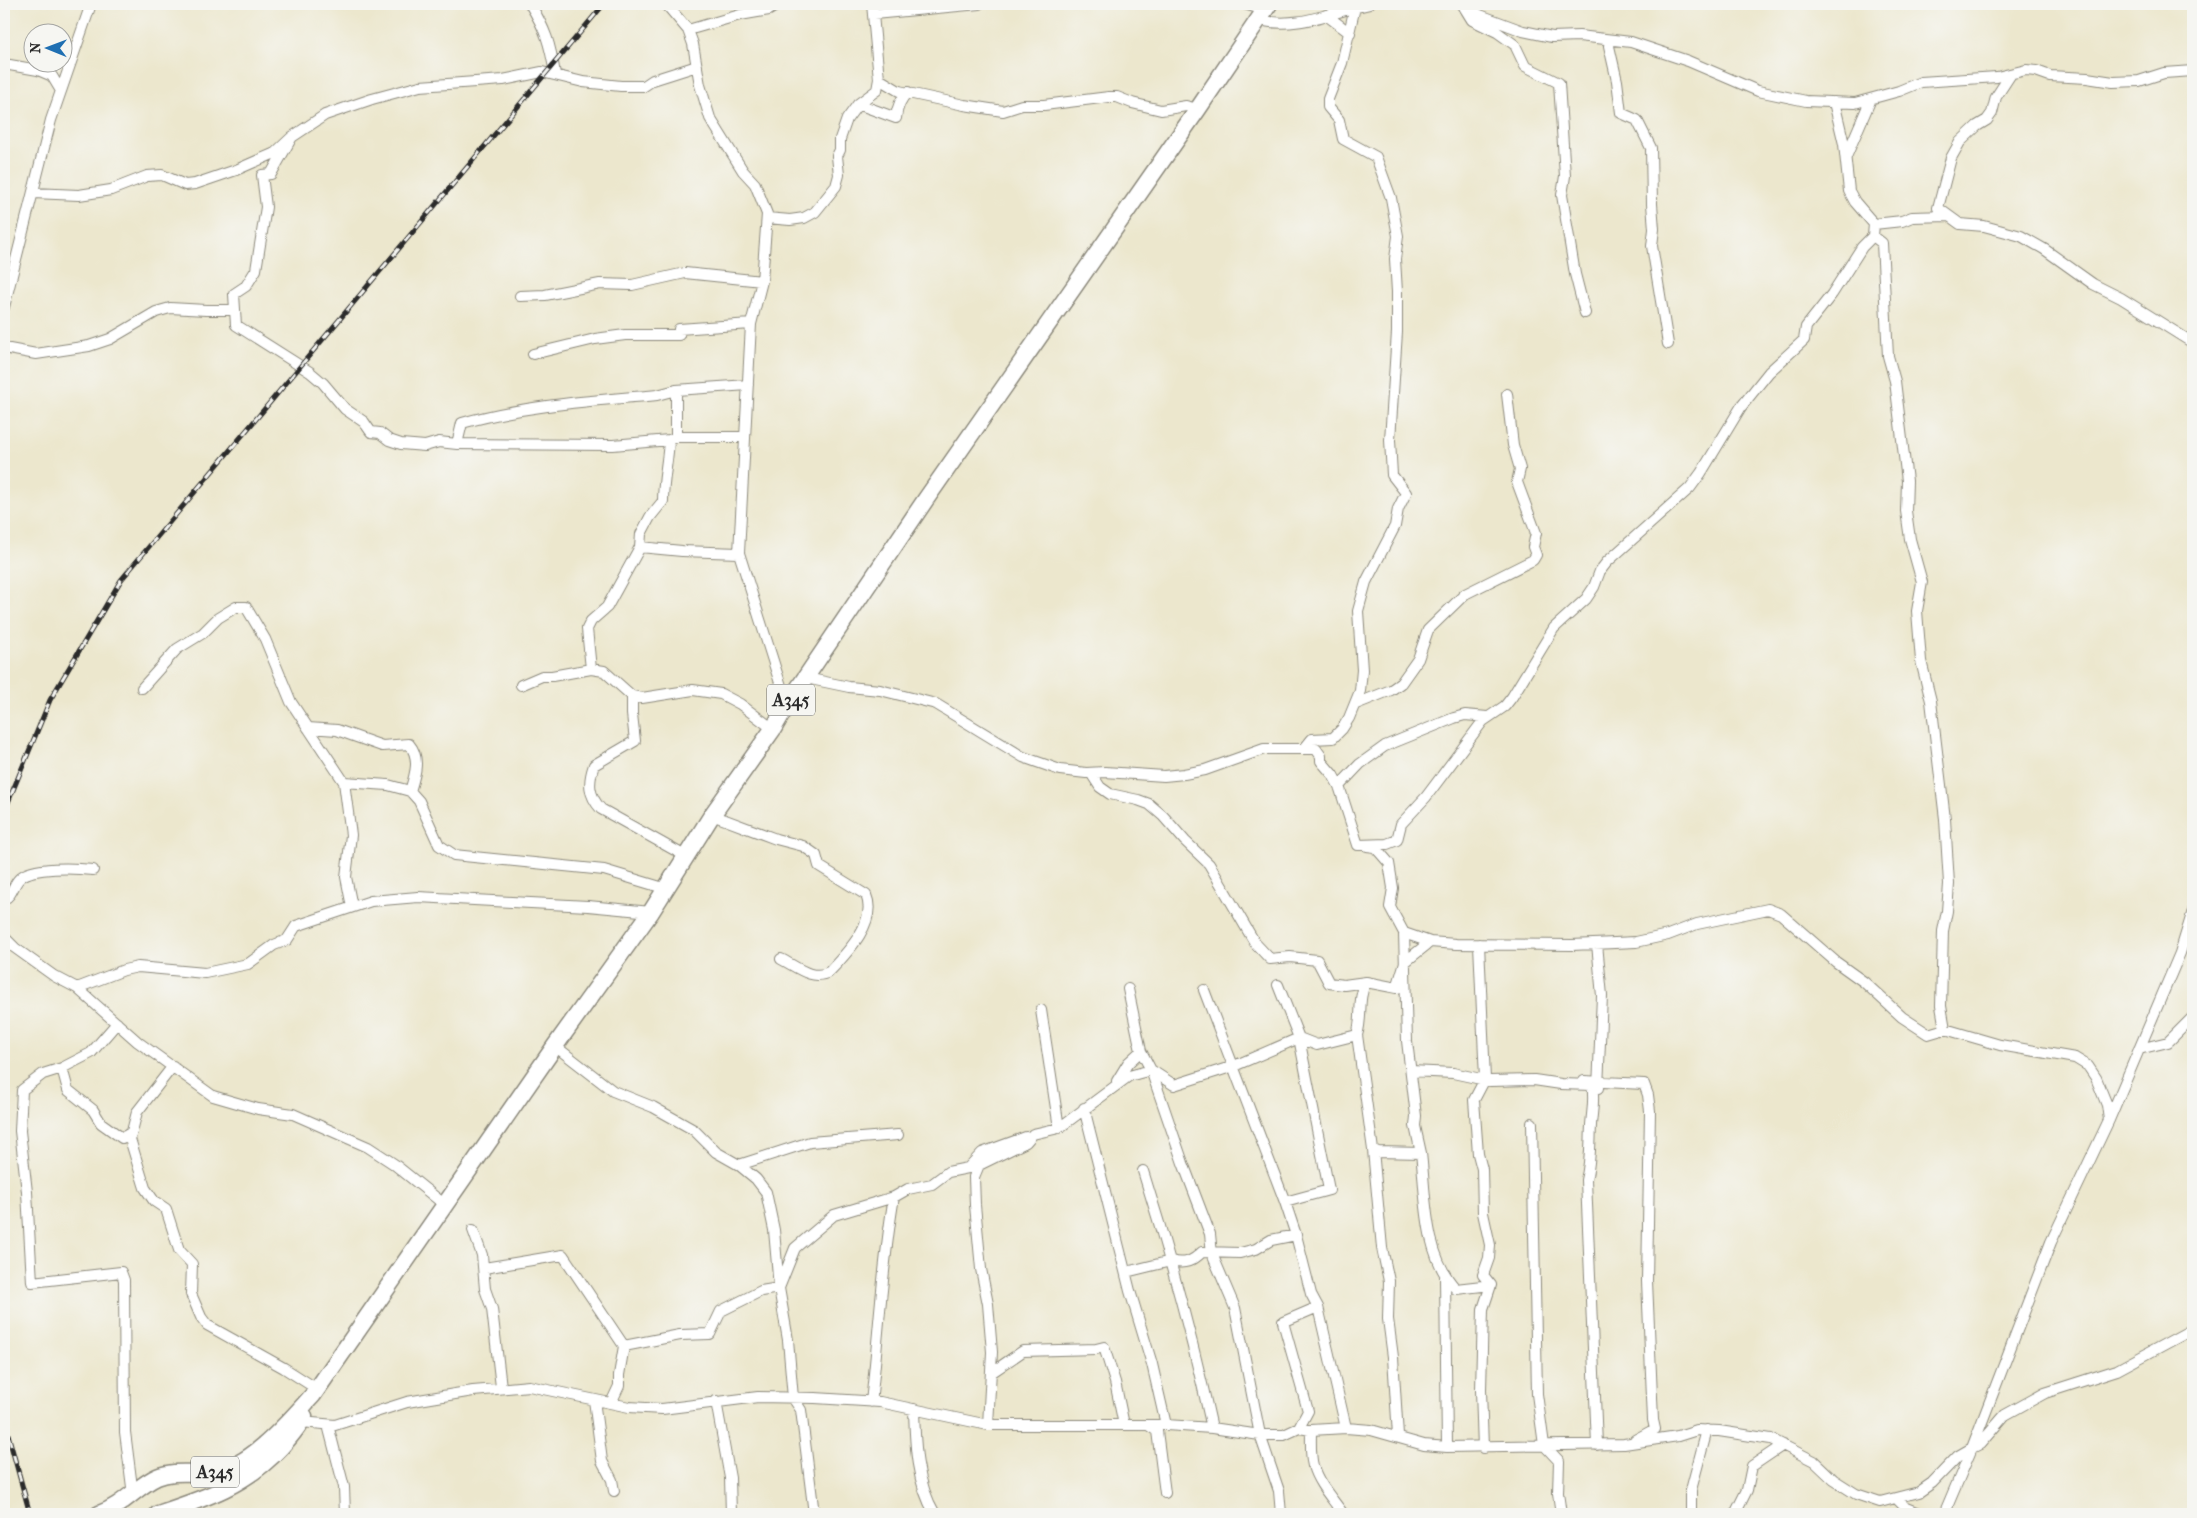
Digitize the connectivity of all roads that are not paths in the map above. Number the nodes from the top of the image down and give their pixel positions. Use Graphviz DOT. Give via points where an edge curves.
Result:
graph roads {
  1 [pos="91,4"];
  2 [pos="530,4"];
  3 [pos="666,4"];
  4 [pos="779,4"];
  5 [pos="979,4"];
  6 [pos="1244,4"];
  7 [pos="1370,4"];
  8 [pos="1462,4"];
  9 [pos="1355,7"];
  10 [pos="873,9"];
  11 [pos="1264,11"];
  12 [pos="1326,15"];
  13 [pos="688,30"];
  14 [pos="1350,33"];
  15 [pos="1610,40"];
  16 [pos="4,64"];
  17 [pos="696,66"];
  18 [pos="2193,71"];
  19 [pos="555,74"];
  20 [pos="2011,74"];
  21 [pos="879,79"];
  22 [pos="61,91"];
  23 [pos="908,92"];
  24 [pos="1871,99"];
  25 [pos="1834,102"];
  26 [pos="858,104"];
  27 [pos="1198,109"];
  28 [pos="292,137"];
  29 [pos="1846,158"];
  30 [pos="33,193"];
  31 [pos="1938,208"];
  32 [pos="1948,216"];
  33 [pos="1912,217"];
  34 [pos="767,218"];
  35 [pos="1874,224"];
  36 [pos="1873,236"];
  37 [pos="762,281"];
  38 [pos="520,296"];
  39 [pos="4,307"];
  40 [pos="234,310"];
  41 [pos="1585,313"];
  42 [pos="751,324"];
  43 [pos="2193,343"];
  44 [pos="1668,344"];
  45 [pos="4,348"];
  46 [pos="533,354"];
  47 [pos="748,385"];
  48 [pos="676,390"];
  49 [pos="1507,394"];
  50 [pos="745,437"];
  51 [pos="672,438"];
  52 [pos="457,444"];
  53 [pos="640,547"];
  54 [pos="739,553"];
  55 [pos="591,669"];
  56 [pos="806,678"];
  57 [pos="521,685"];
  58 [pos="142,688"];
  59 [pos="632,696"];
  60 [pos="1356,704"];
  61 [pos="787,705"];
  62 [pos="1487,717"];
  63 [pos="308,728"];
  64 [pos="774,729"];
  65 [pos="1304,749"];
  66 [pos="1091,773"];
  67 [pos="344,782"];
  68 [pos="1338,786"];
  69 [pos="410,791"];
  70 [pos="712,815"];
  71 [pos="1358,845"];
  72 [pos="687,857"];
  73 [pos="93,870"];
  74 [pos="667,889"];
  75 [pos="4,900"];
  76 [pos="352,907"];
  77 [pos="2193,911"];
  78 [pos="651,912"];
  79 [pos="1404,933"];
  80 [pos="4,937"];
  81 [pos="1430,942"];
  82 [pos="1479,944"];
  83 [pos="1598,944"];
  84 [pos="781,959"];
  85 [pos="1405,962"];
  86 [pos="1366,982"];
  87 [pos="1278,985"];
  88 [pos="77,988"];
  89 [pos="1128,989"];
  90 [pos="1204,990"];
  91 [pos="1041,1010"];
  92 [pos="2193,1017"];
  93 [pos="117,1024"];
  94 [pos="1945,1029"];
  95 [pos="1357,1035"];
  96 [pos="1299,1038"];
  97 [pos="556,1046"];
  98 [pos="2139,1049"];
  99 [pos="1141,1051"];
  100 [pos="172,1066"];
  101 [pos="1234,1066"];
  102 [pos="62,1068"];
  103 [pos="1151,1070"];
  104 [pos="1411,1071"];
  105 [pos="1485,1079"];
  106 [pos="1540,1081"];
  107 [pos="1598,1081"];
  108 [pos="1109,1093"];
  109 [pos="1084,1108"];
  110 [pos="1596,1117"];
  111 [pos="2109,1120"];
  112 [pos="1532,1123"];
  113 [pos="1059,1128"];
  114 [pos="132,1132"];
  115 [pos="1033,1134"];
  116 [pos="898,1135"];
  117 [pos="1373,1150"];
  118 [pos="1421,1153"];
  119 [pos="739,1165"];
  120 [pos="968,1168"];
  121 [pos="1143,1171"];
  122 [pos="894,1197"];
  123 [pos="1285,1202"];
  124 [pos="445,1205"];
  125 [pos="473,1230"];
  126 [pos="1296,1234"];
  127 [pos="1212,1254"];
  128 [pos="1171,1261"];
  129 [pos="484,1268"];
  130 [pos="981,1269"];
  131 [pos="1126,1272"];
  132 [pos="1445,1277"];
  133 [pos="1491,1285"];
  134 [pos="779,1288"];
  135 [pos="1318,1307"];
  136 [pos="2193,1329"];
  137 [pos="624,1346"];
  138 [pos="991,1373"];
  139 [pos="501,1388"];
  140 [pos="315,1392"];
  141 [pos="793,1398"];
  142 [pos="594,1400"];
  143 [pos="716,1401"];
  144 [pos="871,1402"];
  145 [pos="611,1404"];
  146 [pos="914,1409"];
  147 [pos="301,1422"];
  148 [pos="328,1425"];
  149 [pos="988,1425"];
  150 [pos="1124,1425"];
  151 [pos="1148,1425"];
  152 [pos="1166,1425"];
  153 [pos="1212,1428"];
  154 [pos="1299,1428"];
  155 [pos="1346,1428"];
  156 [pos="1311,1430"];
  157 [pos="1707,1430"];
  158 [pos="1260,1436"];
  159 [pos="1398,1436"];
  160 [pos="1632,1442"];
  161 [pos="1544,1445"];
  162 [pos="1597,1445"];
  163 [pos="1783,1445"];
  164 [pos="1447,1447"];
  165 [pos="1483,1448"];
  166 [pos="1972,1448"];
  167 [pos="614,1492"];
  168 [pos="1165,1493"];
  169 [pos="133,1495"];
  170 [pos="1896,1499"];
  171 [pos="185,1511"];
  172 [pos="99,1514"];
  173 [pos="158,1514"];
  174 [pos="345,1514"];
  175 [pos="731,1514"];
  176 [pos="814,1514"];
  177 [pos="935,1514"];
  178 [pos="1280,1514"];
  179 [pos="1343,1514"];
  180 [pos="1561,1514"];
  181 [pos="1691,1514"];
  182 [pos="1735,1514"];
  183 [pos="1922,1514"];
  184 [pos="1944,1514"];
  1 -- 22 [label="street"];
  2 -- 19 [label="street" via="545,28"];
  3 -- 13 [label="street"];
  4 -- 13 [label="street" via="769,10"];
  5 -- 10 [label="street"];
  6 -- 11 [label="street"];
  7 -- 9 [label="street"];
  8 -- 15 [label="street" via="1480,15 1522,31 1552,37"];
  8 -- 41 [label="street" via="1472,20 1515,45 1526,66 1559,83 1565,176 1562,194"];
  9 -- 12 [label="street"];
  9 -- 14 [label="street"];
  10 -- 21 [label="street"];
  11 -- 12 [label="street" via="1270,23"];
  11 -- 27 [label="highway, A345"];
  12 -- 14 [label="street"];
  13 -- 17 [label="street"];
  14 -- 60 [label="street" via="1328,107 1339,120 1344,139 1376,156 1391,198 1398,236 1395,259 1397,332 1390,440 1392,475 1406,493 1394,526 1366,582 1358,612 1362,681"];
  15 -- 25 [label="street" via="1631,42 1664,52 1758,91 1806,101"];
  15 -- 44 [label="street" via="1621,113 1637,120 1651,148 1652,246"];
  16 -- 22 [label="street" via="52,76"];
  17 -- 19 [label="street" via="644,86 583,82"];
  17 -- 34 [label="street" via="710,118 754,184"];
  18 -- 20 [label="street" via="2164,73 2139,81 2113,82 2050,76 2026,70"];
  19 -- 28 [label="street" via="542,72 503,80 420,86 325,115"];
  20 -- 24 [label="street" via="1921,82"];
  20 -- 31 [label="street" via="1996,97 1987,120 1960,142 1952,158"];
  21 -- 23 [label="street" via="899,91"];
  21 -- 26 [label="street" via="876,90"];
  22 -- 30 [label="street"];
  23 -- 26 [label="street" via="901,98 896,118"];
  23 -- 27 [label="street" via="964,106 1004,111 1022,105 1109,97 1162,110 1186,106"];
  24 -- 25 [label="street" via="1855,104"];
  24 -- 29 [label="street"];
  25 -- 29 [label="street"];
  26 -- 34 [label="street" via="847,119 840,139 836,186 815,212 804,218"];
  27 -- 56 [label="highway, A345" via="926,498"];
  28 -- 30 [label="street" via="275,153 260,161 195,184 185,184 162,175 147,176 111,190 80,195"];
  28 -- 40 [label="street" via="271,174 262,175 266,207 256,270 246,286 234,294"];
  29 -- 35 [label="street" via="1849,191"];
  30 -- 39 [label="street"];
  31 -- 32 [label="street"];
  31 -- 33 [label="street"];
  32 -- 33 [label="street"];
  32 -- 43 [label="street" via="1960,224 1984,226 2022,236 2093,284"];
  33 -- 35 [label="street"];
  34 -- 37 [label="street"];
  35 -- 36 [label="street"];
  36 -- 62 [label="street" via="1806,327 1804,340 1769,372 1741,407 1690,488 1619,548 1600,571 1586,599 1554,628 1512,697"];
  36 -- 94 [label="street" via="1882,243 1888,356 1895,381 1907,481 1906,512 1922,582 1917,611 1921,661 1930,701 1945,819 1949,884 1942,941 1941,1006"];
  37 -- 38 [label="street" via="685,273 632,285 600,284"];
  37 -- 42 [label="street"];
  40 -- 45 [label="street" via="170,308 156,312 110,339 89,346 36,354"];
  40 -- 52 [label="street" via="236,324 310,372 371,432 401,444"];
  42 -- 46 [label="street" via="679,329 679,335 625,335 595,339"];
  42 -- 47 [label="street"];
  47 -- 48 [label="street"];
  47 -- 50 [label="street"];
  48 -- 51 [label="street"];
  48 -- 52 [label="street" via="497,413 462,423"];
  49 -- 60 [label="street" via="1513,445 1520,469 1516,482 1536,533 1533,547 1536,555 1533,560 1465,594 1428,630 1418,659 1401,683"];
  50 -- 51 [label="street"];
  50 -- 54 [label="street"];
  51 -- 52 [label="street" via="613,445"];
  51 -- 53 [label="street" via="663,481 664,501 641,534"];
  53 -- 54 [label="street"];
  53 -- 55 [label="street" via="607,607 586,628"];
  54 -- 61 [label="street"];
  55 -- 57 [label="street" via="542,676"];
  55 -- 59 [label="street" via="604,671"];
  56 -- 61 [label="highway, A345"];
  56 -- 66 [label="street" via="880,690 936,704 1023,757 1060,770"];
  58 -- 63 [label="street" via="178,649 203,633 218,618 236,607 246,607 265,639 290,702"];
  59 -- 64 [label="street" via="654,698 693,690 721,694"];
  59 -- 72 [label="street" via="635,741 594,765 590,792 601,809"];
  60 -- 65 [label="street" via="1333,738 1312,738"];
  61 -- 64 [label="highway, A345"];
  62 -- 68 [label="street" via="1465,715 1386,746 1360,764"];
  62 -- 71 [label="street" via="1426,797 1401,824 1397,840 1387,844"];
  63 -- 67 [label="street"];
  63 -- 69 [label="street" via="337,730 382,746 409,744 416,761 416,775"];
  64 -- 70 [label="highway, A345"];
  65 -- 66 [label="street" via="1264,749 1184,774"];
  65 -- 68 [label="street" via="1316,749"];
  66 -- 86 [label="street" via="1100,787 1110,794 1149,804 1163,816 1209,864 1255,943 1270,959 1318,960 1329,983"];
  67 -- 69 [label="street" via="388,785"];
  67 -- 76 [label="street" via="351,836 346,877"];
  68 -- 71 [label="street"];
  69 -- 74 [label="street" via="419,801 439,845 454,855 604,870"];
  70 -- 72 [label="highway, A345"];
  70 -- 84 [label="street" via="803,846 816,855 820,866 866,895 868,914 862,931 829,972 813,976"];
  71 -- 79 [label="street" via="1375,847 1390,863 1393,888 1390,907"];
  72 -- 74 [label="highway, A345"];
  73 -- 75 [label="street" via="72,868 26,873"];
  74 -- 78 [label="highway, A345"];
  76 -- 78 [label="street" via="371,901 418,897"];
  76 -- 88 [label="street" via="296,926 287,940 274,944 248,964 205,973 138,967"];
  77 -- 98 [label="street" via="2180,953"];
  78 -- 97 [label="highway, A345"];
  79 -- 81 [label="street"];
  79 -- 85 [label="street"];
  80 -- 88 [label="street" via="54,976"];
  81 -- 82 [label="street"];
  81 -- 85 [label="street"];
  82 -- 83 [label="street"];
  82 -- 105 [label="street"];
  83 -- 94 [label="street" via="1636,942 1697,924 1768,909 1781,914 1919,1030 1928,1034"];
  83 -- 107 [label="street" via="1602,996"];
  85 -- 86 [label="street" via="1397,988"];
  85 -- 104 [label="street"];
  86 -- 95 [label="street" via="1361,991"];
  87 -- 96 [label="street"];
  88 -- 93 [label="street"];
  89 -- 99 [label="street"];
  90 -- 101 [label="street"];
  91 -- 113 [label="street"];
  92 -- 98 [label="street" via="2168,1042"];
  93 -- 100 [label="street"];
  93 -- 102 [label="street" via="91,1053"];
  94 -- 111 [label="street" via="2000,1046 2075,1058 2088,1066 2096,1078 2107,1105"];
  95 -- 96 [label="street" via="1317,1044"];
  95 -- 117 [label="street"];
  96 -- 101 [label="street"];
  96 -- 123 [label="street" via="1330,1190"];
  97 -- 119 [label="street" via="613,1091 652,1107 694,1130 716,1152"];
  97 -- 124 [label="highway, A345"];
  98 -- 111 [label="street"];
  99 -- 103 [label="street"];
  99 -- 108 [label="street" via="1128,1063"];
  100 -- 114 [label="street" via="137,1112"];
  100 -- 124 [label="street" via="213,1096 258,1109 293,1114 368,1147 387,1158"];
  101 -- 103 [label="street" via="1174,1085"];
  101 -- 123 [label="street"];
  102 -- 114 [label="street" via="68,1090 93,1110 101,1123 122,1138"];
  102 -- 169 [label="street" via="43,1074 22,1090 20,1131 32,1282 121,1272 124,1280 125,1432"];
  103 -- 108 [label="street" via="1129,1076"];
  103 -- 127 [label="street" via="1210,1234"];
  104 -- 105 [label="street" via="1453,1073"];
  104 -- 118 [label="street" via="1415,1126"];
  105 -- 106 [label="street"];
  105 -- 133 [label="street" via="1474,1100 1483,1213 1490,1245 1490,1258 1483,1275"];
  106 -- 107 [label="street"];
  106 -- 162 [label="street" via="1592,1085 1595,1099 1586,1180"];
  107 -- 110 [label="street"];
  107 -- 160 [label="street" via="1644,1084 1650,1111 1647,1281 1655,1429"];
  108 -- 109 [label="street"];
  109 -- 113 [label="street"];
  109 -- 131 [label="street"];
  111 -- 166 [label="street" via="2051,1242"];
  112 -- 161 [label="street" via="1537,1394"];
  113 -- 115 [label="street"];
  114 -- 140 [label="street" via="130,1139 145,1188 154,1201 166,1209 179,1250 192,1264 191,1294 200,1318 214,1330 227,1335"];
  115 -- 120 [label="street" via="982,1153"];
  115 -- 130 [label="street" via="1026,1142 979,1165 974,1177"];
  116 -- 119 [label="street" via="810,1142"];
  117 -- 118 [label="street"];
  117 -- 159 [label="street" via="1382,1248 1389,1281 1388,1319"];
  118 -- 132 [label="street" via="1430,1234"];
  119 -- 134 [label="street" via="756,1179 770,1204"];
  120 -- 122 [label="street" via="948,1172 932,1184 908,1189"];
  120 -- 130 [label="street"];
  121 -- 128 [label="street"];
  122 -- 134 [label="street" via="834,1215 795,1248"];
  122 -- 144 [label="street" via="886,1240"];
  123 -- 126 [label="street"];
  124 -- 140 [label="highway, A345"];
  125 -- 129 [label="street"];
  126 -- 127 [label="street" via="1271,1240 1240,1254"];
  126 -- 135 [label="street"];
  127 -- 128 [label="street" via="1202,1252 1193,1262"];
  127 -- 158 [label="street" via="1235,1308"];
  128 -- 131 [label="street"];
  128 -- 153 [label="street"];
  129 -- 137 [label="street" via="563,1255"];
  129 -- 139 [label="street"];
  130 -- 138 [label="street" via="991,1329"];
  131 -- 152 [label="street"];
  132 -- 133 [label="street" via="1456,1289"];
  132 -- 164 [label="street"];
  133 -- 165 [label="street" via="1483,1309"];
  134 -- 137 [label="street" via="762,1291 721,1310 710,1334 680,1335"];
  134 -- 141 [label="street"];
  135 -- 154 [label="street" via="1283,1322 1308,1411"];
  135 -- 155 [label="street"];
  136 -- 166 [label="street" via="2117,1370 2046,1393 2005,1415 1980,1444"];
  137 -- 145 [label="street" via="619,1386"];
  138 -- 149 [label="street"];
  138 -- 150 [label="street" via="1023,1351 1104,1347"];
  139 -- 142 [label="street" via="530,1386"];
  139 -- 148 [label="street" via="407,1402"];
  140 -- 147 [label="highway, A345"];
  140 -- 169 [label="highway, A345" via="277,1433 244,1460 215,1472 167,1474"];
  141 -- 143 [label="street"];
  141 -- 144 [label="street"];
  141 -- 176 [label="street" via="801,1410"];
  142 -- 145 [label="street"];
  142 -- 167 [label="street" via="602,1461"];
  143 -- 145 [label="street" via="662,1409"];
  143 -- 175 [label="street" via="730,1478"];
  144 -- 146 [label="street"];
  146 -- 149 [label="street"];
  146 -- 177 [label="street" via="918,1466 926,1499"];
  147 -- 148 [label="street"];
  147 -- 171 [label="highway, A345" via="273,1456 253,1472"];
  148 -- 174 [label="street" via="344,1487"];
  149 -- 150 [label="street"];
  150 -- 151 [label="street"];
  151 -- 152 [label="street"];
  151 -- 168 [label="street" via="1157,1431"];
  152 -- 153 [label="street"];
  153 -- 158 [label="street"];
  154 -- 156 [label="street"];
  154 -- 158 [label="street" via="1284,1435"];
  155 -- 156 [label="street"];
  155 -- 159 [label="street"];
  156 -- 179 [label="street" via="1313,1466"];
  157 -- 160 [label="street"];
  157 -- 163 [label="street" via="1771,1439"];
  157 -- 181 [label="street" via="1691,1490"];
  158 -- 178 [label="street" via="1279,1491"];
  159 -- 164 [label="street" via="1424,1445"];
  160 -- 162 [label="street"];
  161 -- 162 [label="street"];
  161 -- 165 [label="street"];
  161 -- 180 [label="street" via="1559,1461"];
  163 -- 170 [label="street" via="1814,1461 1834,1480 1856,1494 1880,1502"];
  163 -- 182 [label="street" via="1752,1466 1747,1490"];
  164 -- 165 [label="street"];
  166 -- 170 [label="street" via="1958,1456 1920,1492"];
  166 -- 184 [label="street"];
  169 -- 172 [label="highway, A345"];
  170 -- 183 [label="street"];
  171 -- 173 [label="highway, A345"];
}
